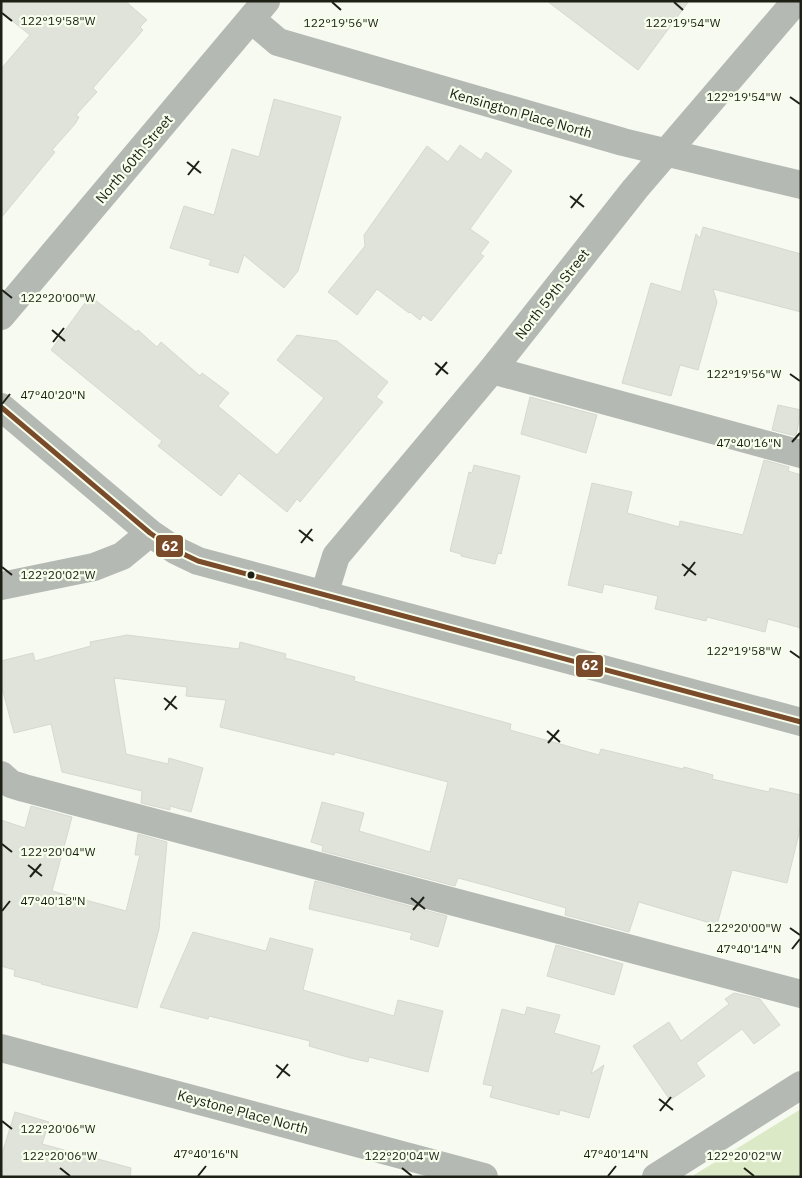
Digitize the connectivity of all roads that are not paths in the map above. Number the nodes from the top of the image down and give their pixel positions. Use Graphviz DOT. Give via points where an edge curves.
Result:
graph roads {
  1 [pos="796,1"];
  2 [pos="258,10"];
  3 [pos="667,153"];
  4 [pos="801,186"];
  5 [pos="1,316"];
  6 [pos="492,370"];
  7 [pos="1,407"];
  8 [pos="801,454"];
  9 [pos="150,533"];
  10 [pos="1,586"];
  11 [pos="324,595"];
  12 [pos="801,722"];
  13 [pos="1,775"];
  14 [pos="801,994"];
  15 [pos="1,1048"];
  16 [pos="801,1085"];
  17 [pos="484,1177"];
  18 [pos="656,1177"];
  1 -- 3 [label="street, North 59th Street"];
  2 -- 3 [label="street, Kensington Place North" via="278,42"];
  2 -- 5 [label="street, North 60th Street"];
  3 -- 4 [label="street, Kensington Place North"];
  3 -- 6 [label="street, North 59th Street"];
  6 -- 8 [label="street"];
  6 -- 11 [label="street, North 59th Street" via="336,556"];
  7 -- 9 [label="street"];
  9 -- 10 [label="street" via="122,556 94,567"];
  9 -- 11 [label="street" via="198,561"];
  11 -- 12 [label="street"];
  13 -- 14 [label="street" via="11,784 24,788"];
  15 -- 17 [label="street, Keystone Place North"];
  16 -- 18 [label="street"];
}
